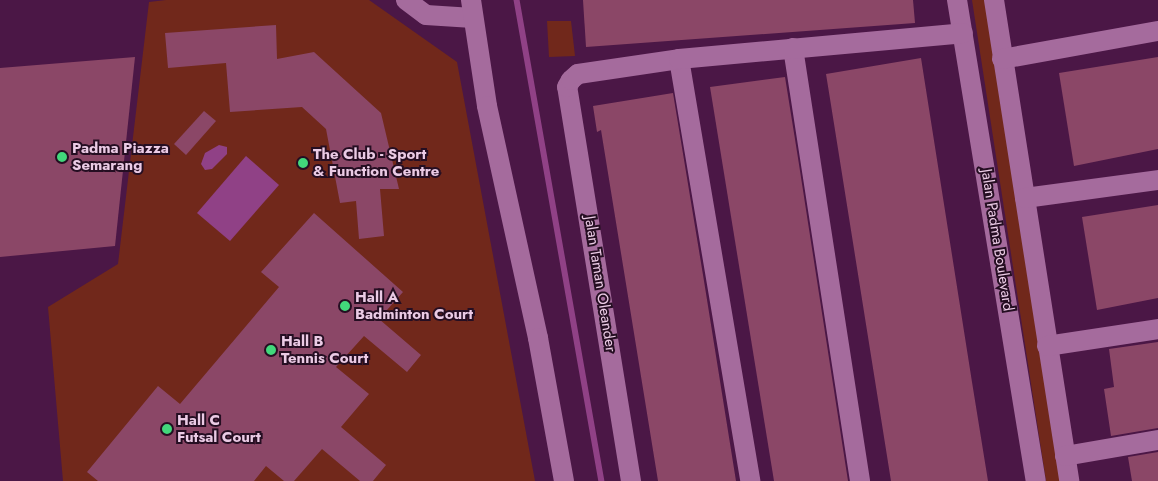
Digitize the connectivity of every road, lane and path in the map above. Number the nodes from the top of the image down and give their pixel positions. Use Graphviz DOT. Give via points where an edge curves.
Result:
graph roads {
  1 [pos="406,0"];
  2 [pos="958,0"];
  3 [pos="994,0"];
  4 [pos="472,9"];
  5 [pos="1158,31"];
  6 [pos="963,34"];
  7 [pos="792,48"];
  8 [pos="679,58"];
  9 [pos="1002,59"];
  10 [pos="1158,180"];
  11 [pos="1025,198"];
  12 [pos="1158,329"];
  13 [pos="1047,346"];
  14 [pos="1158,440"];
  15 [pos="1065,456"];
  16 [pos="564,481"];
  17 [pos="631,481"];
  18 [pos="750,481"];
  19 [pos="860,481"];
  20 [pos="1036,481"];
  21 [pos="1069,481"];
  1 -- 4 [label="street" via="426,15"];
  2 -- 6 [label="street, Jalan Padma Boulevard"];
  3 -- 9 [label="street"];
  4 -- 16 [label="street" via="487,106 538,338"];
  5 -- 9 [label="street"];
  6 -- 7 [label="street"];
  6 -- 20 [label="street, Jalan Padma Boulevard"];
  7 -- 8 [label="street"];
  7 -- 19 [label="street"];
  8 -- 17 [label="street, Jalan Taman Oleander" via="578,74 567,87"];
  8 -- 18 [label="street"];
  9 -- 11 [label="street"];
  10 -- 11 [label="street"];
  11 -- 13 [label="street"];
  12 -- 13 [label="street"];
  13 -- 15 [label="street"];
  14 -- 15 [label="street"];
  15 -- 21 [label="street"];
}
